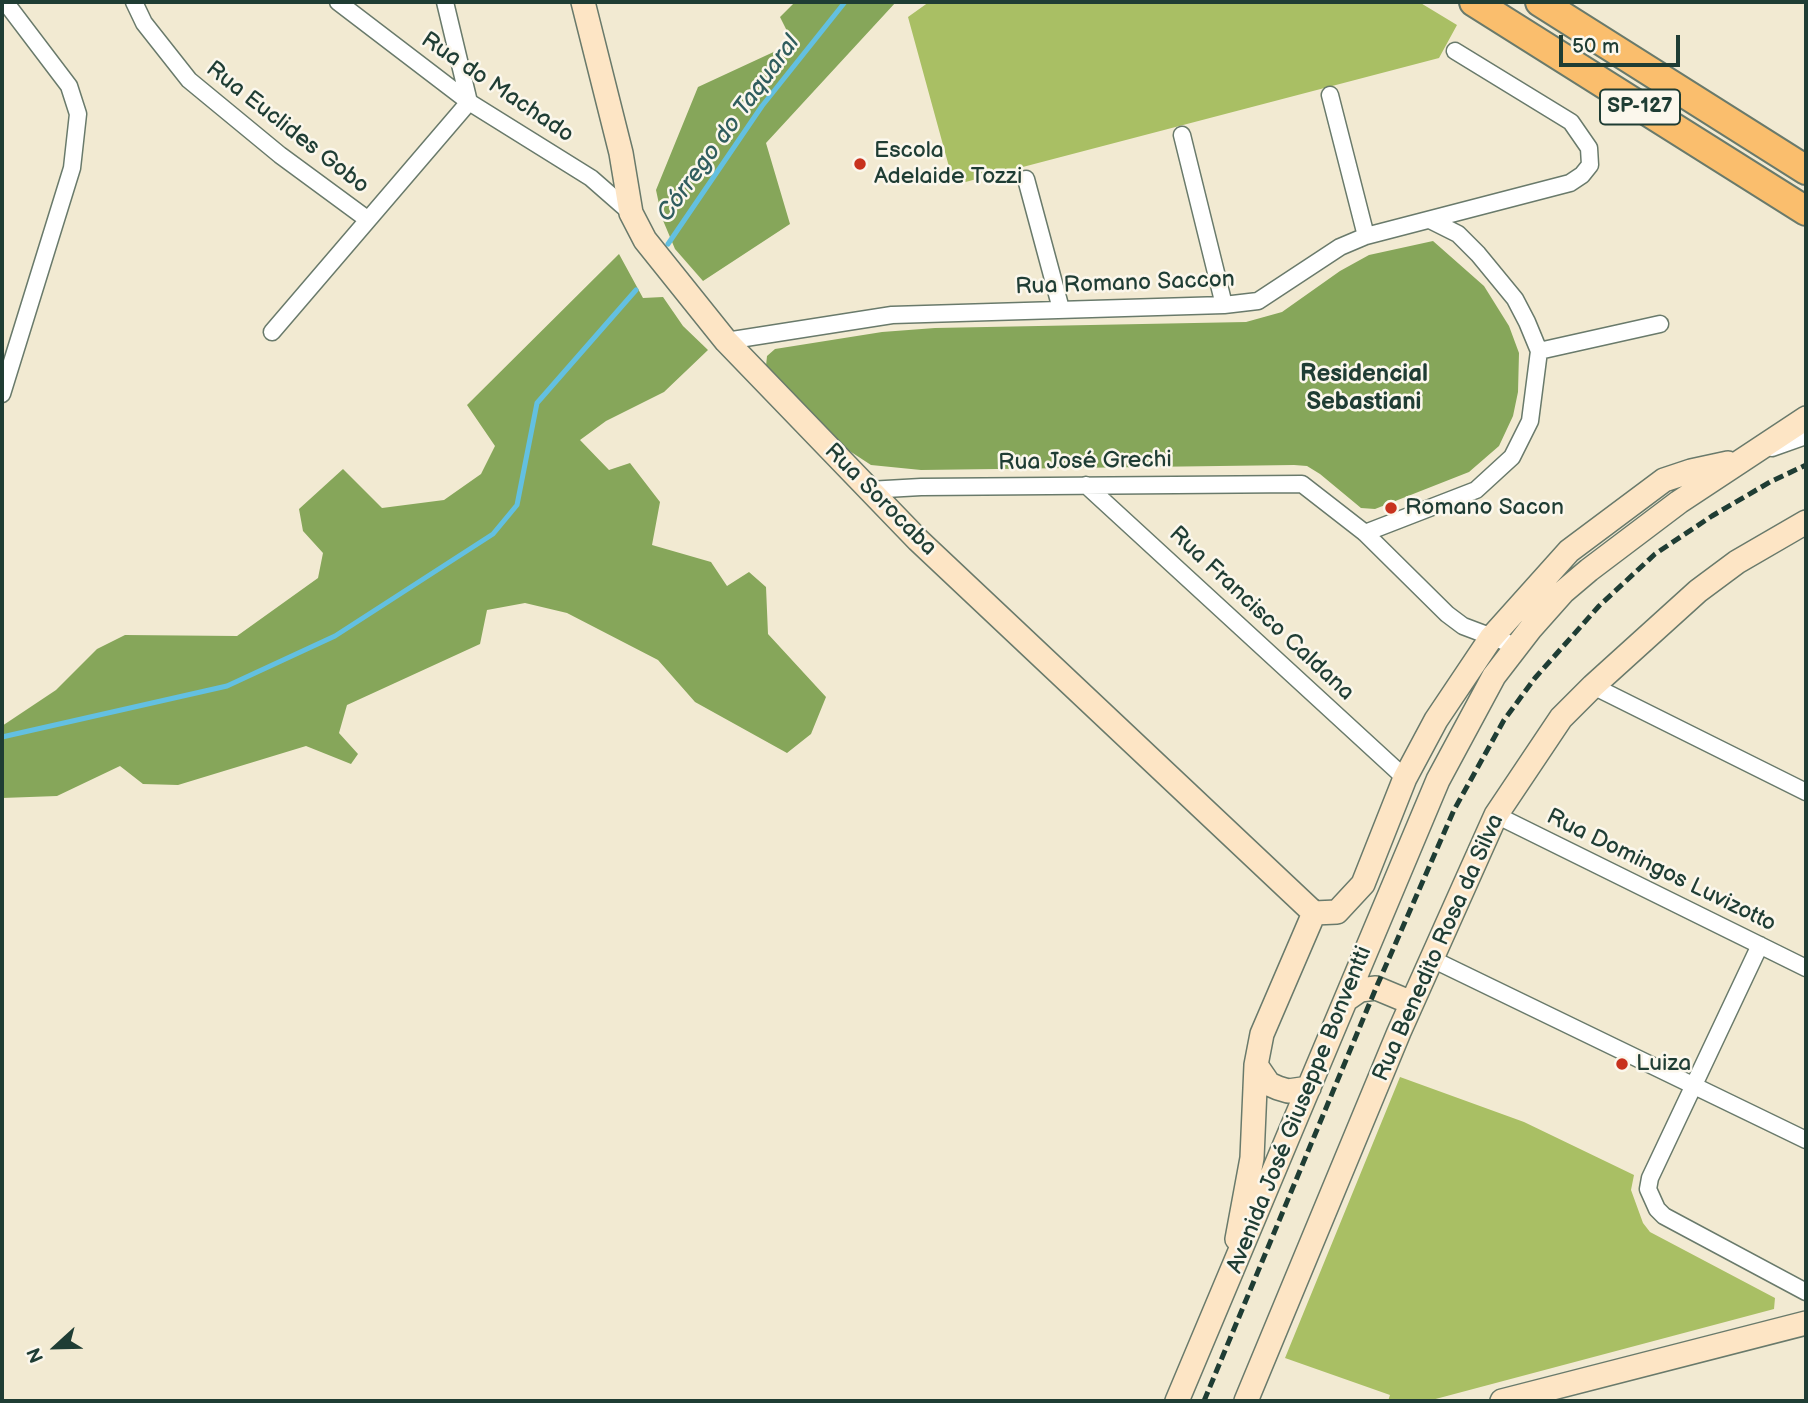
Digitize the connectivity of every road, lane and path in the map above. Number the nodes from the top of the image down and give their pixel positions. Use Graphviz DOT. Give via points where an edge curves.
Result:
graph roads {
  1 [pos="134,2"];
  2 [pos="338,2"];
  3 [pos="445,2"];
  4 [pos="583,2"];
  5 [pos="1474,2"];
  6 [pos="1540,2"];
  7 [pos="5,5"];
  8 [pos="1455,51"];
  9 [pos="1330,95"];
  10 [pos="469,102"];
  11 [pos="1182,135"];
  12 [pos="1806,170"];
  13 [pos="1026,179"];
  14 [pos="1806,211"];
  15 [pos="631,213"];
  16 [pos="367,219"];
  17 [pos="1430,220"];
  18 [pos="1366,236"];
  19 [pos="1224,306"];
  20 [pos="1061,309"];
  21 [pos="1661,324"];
  22 [pos="272,332"];
  23 [pos="726,341"];
  24 [pos="1539,351"];
  25 [pos="2,394"];
  26 [pos="1806,418"];
  27 [pos="1806,436"];
  28 [pos="1746,457"];
  29 [pos="1086,485"];
  30 [pos="868,491"];
  31 [pos="1806,522"];
  32 [pos="1365,533"];
  33 [pos="1491,638"];
  34 [pos="1516,646"];
  35 [pos="1593,685"];
  36 [pos="1405,778"];
  37 [pos="1806,793"];
  38 [pos="1496,815"];
  39 [pos="1326,912"];
  40 [pos="1760,945"];
  41 [pos="1366,950"];
  42 [pos="1432,959"];
  43 [pos="1806,968"];
  44 [pos="1376,988"];
  45 [pos="1347,999"];
  46 [pos="1412,1003"];
  47 [pos="1256,1065"];
  48 [pos="1693,1084"];
  49 [pos="1309,1088"];
  50 [pos="1806,1140"];
  51 [pos="1229,1283"];
  52 [pos="1806,1292"];
  53 [pos="1806,1323"];
  54 [pos="1177,1401"];
  55 [pos="1246,1401"];
  56 [pos="1502,1401"];
  1 -- 16 [label="street, Rua Euclides Gobo" via="144,23 189,80"];
  2 -- 10 [label="street, Rua do Machado"];
  3 -- 10 [label="street"];
  4 -- 15 [label="street, Rua Sorocaba" via="621,153"];
  5 -- 14 [label="highway, SP-127"];
  6 -- 12 [label="highway, SP-127"];
  7 -- 25 [label="street" via="69,86 78,114 72,168"];
  8 -- 17 [label="street, Rua Romano Saccon" via="1571,122 1589,148 1590,165 1570,183"];
  9 -- 18 [label="street"];
  10 -- 15 [label="street, Rua do Machado" via="591,178"];
  10 -- 16 [label="street"];
  11 -- 19 [label="street"];
  13 -- 20 [label="street"];
  15 -- 23 [label="street, Rua Sorocaba" via="645,240"];
  16 -- 22 [label="street"];
  17 -- 18 [label="street, Rua Romano Saccon"];
  17 -- 24 [label="street" via="1458,234 1499,277 1515,299"];
  18 -- 19 [label="street, Rua Romano Saccon" via="1340,247 1265,298"];
  19 -- 20 [label="street, Rua Romano Saccon"];
  20 -- 23 [label="street, Rua Romano Saccon" via="892,315"];
  21 -- 24 [label="street"];
  23 -- 30 [label="street, Rua Sorocaba"];
  24 -- 32 [label="street" via="1530,421 1512,457 1476,490"];
  26 -- 28 [label="street, Avenida José Giuseppe Bonventti"];
  27 -- 28 [label="street"];
  28 -- 33 [label="street, Avenida José Giuseppe Bonventti" via="1691,471 1647,490 1569,551"];
  28 -- 34 [label="street, Avenida José Giuseppe Bonventti" via="1588,570"];
  29 -- 30 [label="street, Rua José Grechi"];
  29 -- 32 [label="street, Rua José Grechi" via="1302,484"];
  29 -- 36 [label="street, Rua Francisco Caldana"];
  30 -- 39 [label="street, Rua Sorocaba"];
  31 -- 35 [label="street, Rua Benedito Rosa da Silva" via="1698,591"];
  32 -- 33 [label="street" via="1447,614"];
  33 -- 34 [label="street"];
  33 -- 36 [label="street, Avenida José Giuseppe Bonventti" via="1436,720"];
  34 -- 41 [label="street, Avenida José Giuseppe Bonventti" via="1455,746"];
  35 -- 37 [label="street"];
  35 -- 38 [label="street, Rua Benedito Rosa da Silva" via="1561,718"];
  36 -- 39 [label="street, Avenida José Giuseppe Bonventti" via="1363,884"];
  38 -- 40 [label="street, Rua Domingos Luvizotto"];
  38 -- 42 [label="street, Rua Benedito Rosa da Silva"];
  39 -- 41 [label="street, Rua Sorocaba" via="1360,922"];
  39 -- 47 [label="street, Avenida José Giuseppe Bonventti" via="1262,1034"];
  40 -- 43 [label="street, Rua Domingos Luvizotto"];
  40 -- 48 [label="street"];
  41 -- 44 [label="street, Rua Sorocaba"];
  41 -- 45 [label="street, Avenida José Giuseppe Bonventti"];
  42 -- 46 [label="street, Rua Benedito Rosa da Silva"];
  42 -- 48 [label="street"];
  44 -- 45 [label="street" via="1360,990"];
  44 -- 46 [label="street"];
  45 -- 49 [label="street, Avenida José Giuseppe Bonventti"];
  46 -- 55 [label="street, Rua Benedito Rosa da Silva"];
  47 -- 49 [label="street" via="1269,1084 1278,1088"];
  47 -- 51 [label="street, Avenida José Giuseppe Bonventti" via="1252,1158"];
  48 -- 50 [label="street"];
  48 -- 52 [label="street" via="1650,1178 1651,1200 1664,1216"];
  49 -- 51 [label="street, Avenida José Giuseppe Bonventti"];
  51 -- 54 [label="street"];
  53 -- 56 [label="street"];
}
